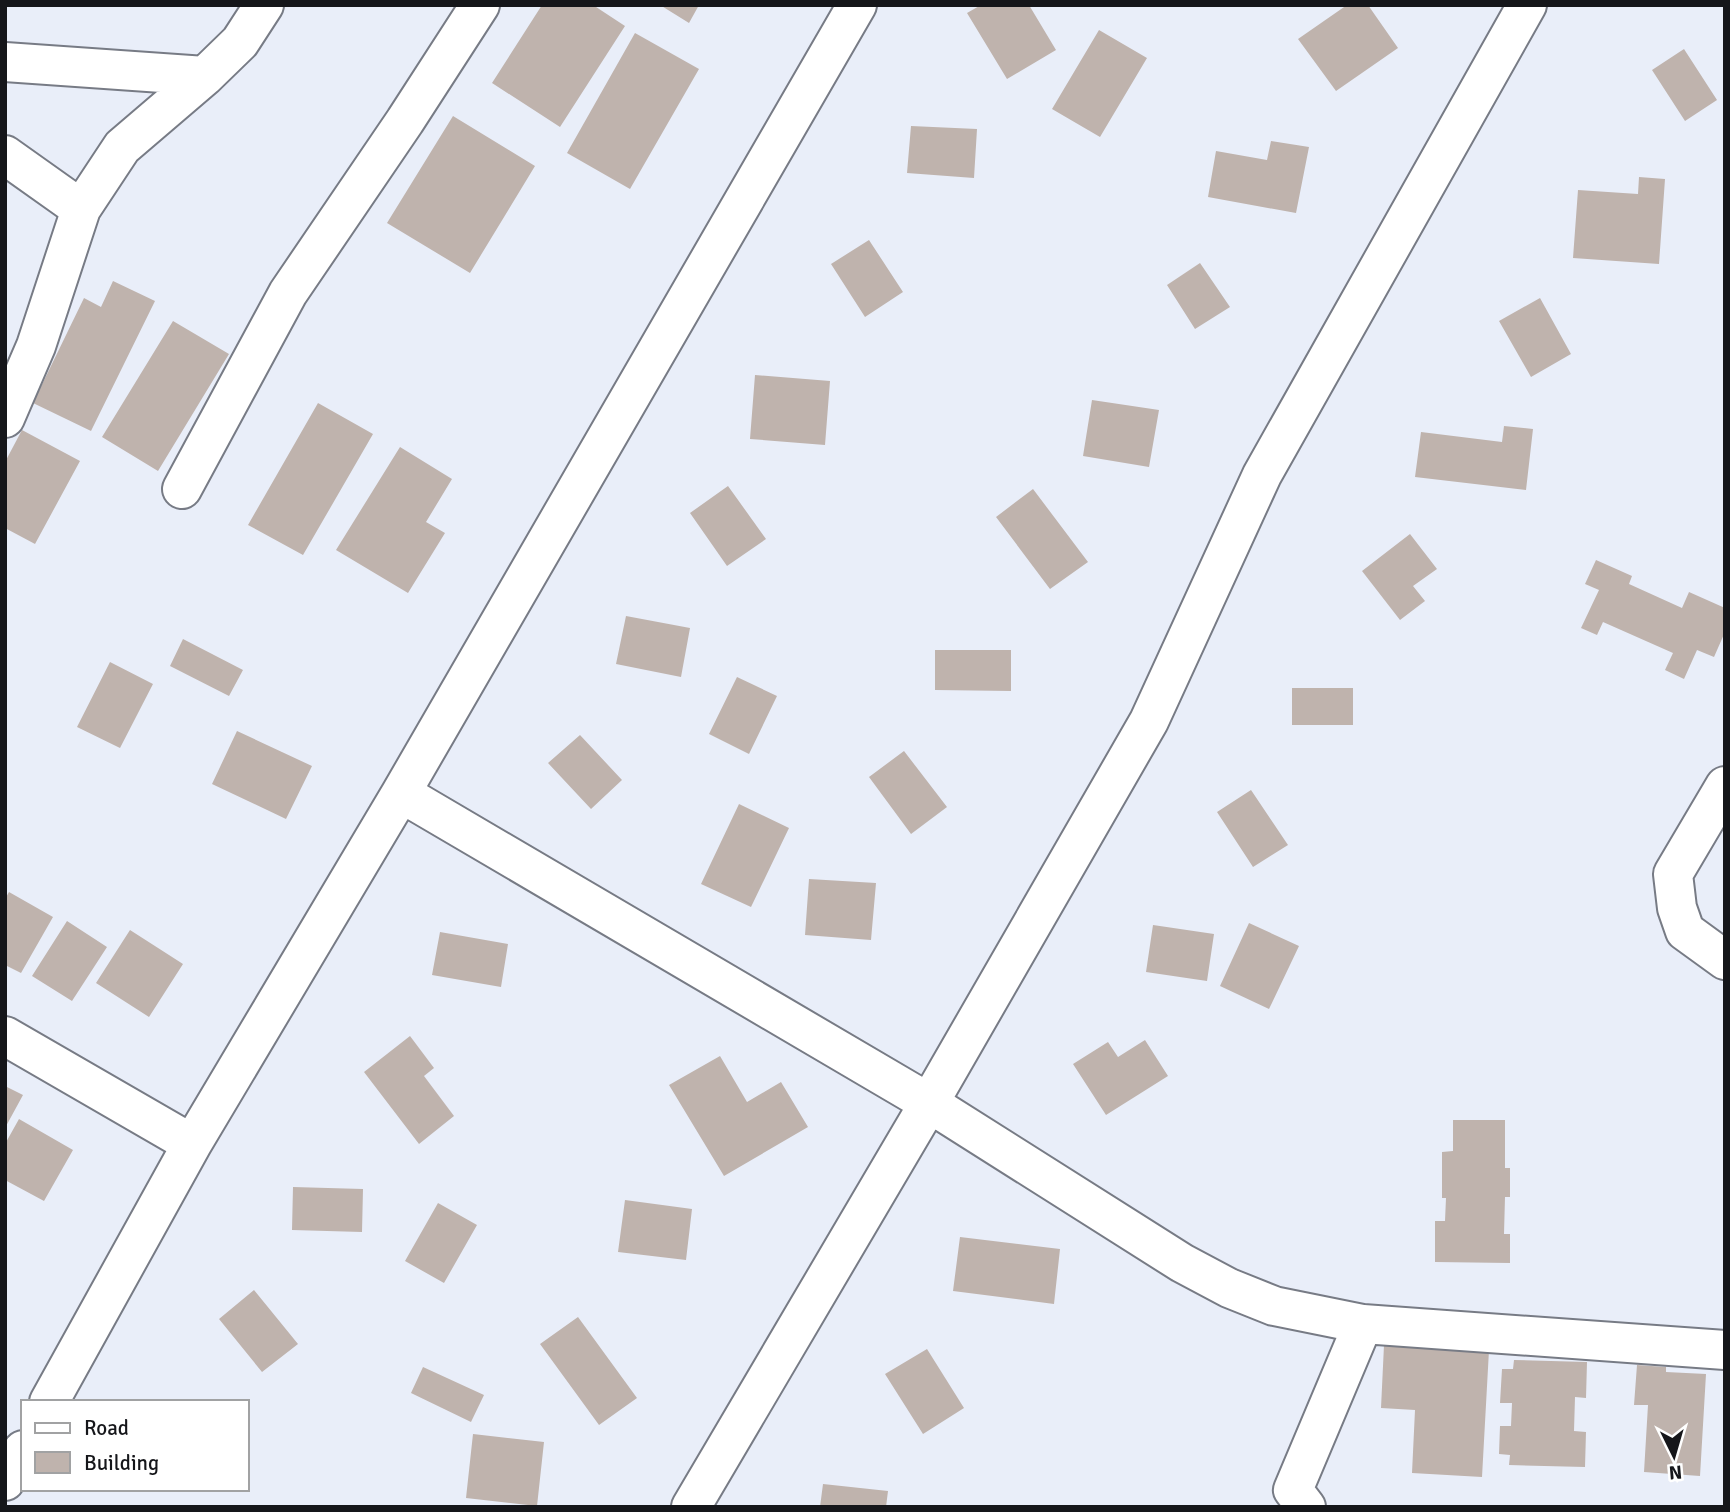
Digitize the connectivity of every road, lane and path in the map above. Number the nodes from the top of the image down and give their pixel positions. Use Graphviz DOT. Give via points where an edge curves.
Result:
graph roads {
  1 [pos="264,5"];
  2 [pos="480,5"];
  3 [pos="857,5"];
  4 [pos="1527,5"];
  5 [pos="5,62"];
  6 [pos="205,76"];
  7 [pos="5,155"];
  8 [pos="81,209"];
  9 [pos="5,418"];
  10 [pos="181,489"];
  11 [pos="1725,786"];
  12 [pos="401,793"];
  13 [pos="1725,960"];
  14 [pos="5,1037"];
  15 [pos="929,1103"];
  16 [pos="192,1143"];
  17 [pos="1363,1324"];
  18 [pos="1725,1350"];
  19 [pos="50,1400"];
  20 [pos="21,1453"];
  21 [pos="5,1481"];
  22 [pos="691,1507"];
  23 [pos="1306,1507"];
  1 -- 6 [label="street" via="240,42"];
  2 -- 10 [label="street" via="288,293"];
  3 -- 12 [label="street"];
  4 -- 15 [label="street" via="1262,475 1149,721"];
  5 -- 6 [label="street"];
  6 -- 8 [label="street" via="122,147"];
  7 -- 8 [label="street"];
  8 -- 9 [label="street" via="37,346"];
  11 -- 13 [label="street" via="1673,874 1685,930"];
  12 -- 15 [label="street"];
  12 -- 16 [label="street"];
  14 -- 16 [label="street"];
  15 -- 17 [label="street" via="1182,1264 1229,1288 1274,1306"];
  15 -- 22 [label="street"];
  16 -- 19 [label="street"];
  17 -- 18 [label="street"];
  17 -- 23 [label="street" via="1293,1490"];
  20 -- 21 [label="street"];
}
